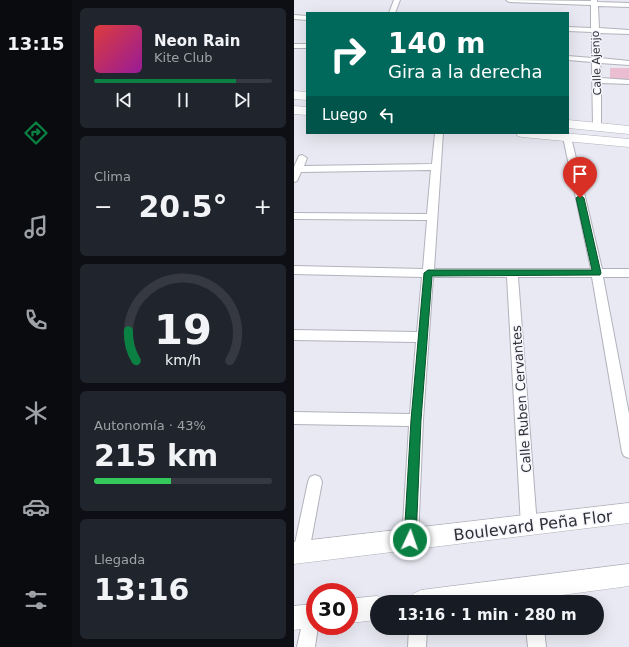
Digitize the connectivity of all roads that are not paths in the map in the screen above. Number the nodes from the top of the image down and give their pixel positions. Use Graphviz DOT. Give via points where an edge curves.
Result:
graph roads {
  1 [pos="397,0"];
  2 [pos="509,0"];
  3 [pos="594,2"];
  4 [pos="629,5"];
  5 [pos="392,12"];
  6 [pos="294,17"];
  7 [pos="306,18"];
  8 [pos="569,30"];
  9 [pos="595,31"];
  10 [pos="629,32"];
  11 [pos="294,46"];
  12 [pos="306,46"];
  13 [pos="569,58"];
  14 [pos="596,61"];
  15 [pos="629,62"];
  16 [pos="597,80"];
  17 [pos="629,82"];
  18 [pos="294,95"];
  19 [pos="306,96"];
  20 [pos="294,110"];
  21 [pos="306,112"];
  22 [pos="569,124"];
  23 [pos="597,127"];
  24 [pos="629,130"];
  25 [pos="439,134"];
  26 [pos="533,134"];
  27 [pos="567,137"];
  28 [pos="629,143"];
  29 [pos="302,158"];
  30 [pos="435,167"];
  31 [pos="298,169"];
  32 [pos="294,179"];
  33 [pos="294,216"];
  34 [pos="432,217"];
  35 [pos="294,270"];
  36 [pos="428,273"];
  37 [pos="512,273"];
  38 [pos="597,273"];
  39 [pos="629,273"];
  40 [pos="294,335"];
  41 [pos="423,337"];
  42 [pos="294,418"];
  43 [pos="416,420"];
  44 [pos="629,452"];
  45 [pos="315,482"];
  46 [pos="629,514"];
  47 [pos="530,526"];
  48 [pos="410,540"];
  49 [pos="298,553"];
  50 [pos="629,575"];
  51 [pos="533,595"];
  52 [pos="370,609"];
  53 [pos="358,610"];
  54 [pos="306,635"];
  55 [pos="418,635"];
  56 [pos="536,635"];
  57 [pos="306,647"];
  58 [pos="417,647"];
  59 [pos="537,647"];
  1 -- 5 [label="street"];
  2 -- 3 [label="street"];
  3 -- 4 [label="street"];
  3 -- 9 [label="street, Calle Ajenjo"];
  6 -- 7 [label="street"];
  8 -- 9 [label="street"];
  9 -- 10 [label="street"];
  9 -- 14 [label="street, Calle Ajenjo"];
  11 -- 12 [label="street"];
  13 -- 14 [label="street"];
  14 -- 15 [label="street"];
  14 -- 16 [label="street, Calle Ajenjo"];
  16 -- 17 [label="street"];
  16 -- 23 [label="street, Calle Ajenjo"];
  18 -- 19 [label="main road"];
  20 -- 21 [label="main road"];
  22 -- 23 [label="main road"];
  23 -- 24 [label="main road"];
  25 -- 30 [label="street"];
  26 -- 27 [label="main road"];
  27 -- 28 [label="main road"];
  27 -- 38 [label="street"];
  29 -- 31 [label="street"];
  30 -- 31 [label="street"];
  30 -- 34 [label="street"];
  31 -- 32 [label="street"];
  33 -- 34 [label="street"];
  34 -- 36 [label="street"];
  35 -- 36 [label="street"];
  36 -- 37 [label="street"];
  36 -- 41 [label="street"];
  37 -- 38 [label="street"];
  37 -- 47 [label="street, Calle Ruben Cervantes"];
  38 -- 39 [label="street"];
  38 -- 44 [label="street"];
  40 -- 41 [label="street"];
  41 -- 43 [label="street"];
  42 -- 43 [label="street"];
  43 -- 48 [label="street"];
  45 -- 49 [label="street"];
  46 -- 47 [label="main road, Boulevard Peña Flor"];
  47 -- 48 [label="main road, Boulevard Peña Flor"];
  48 -- 49 [label="main road, Boulevard Peña Flor"];
  50 -- 51 [label="main road"];
  52 -- 53 [label="main road"];
  54 -- 57 [label="street"];
  55 -- 58 [label="street"];
  56 -- 59 [label="street"];
}
